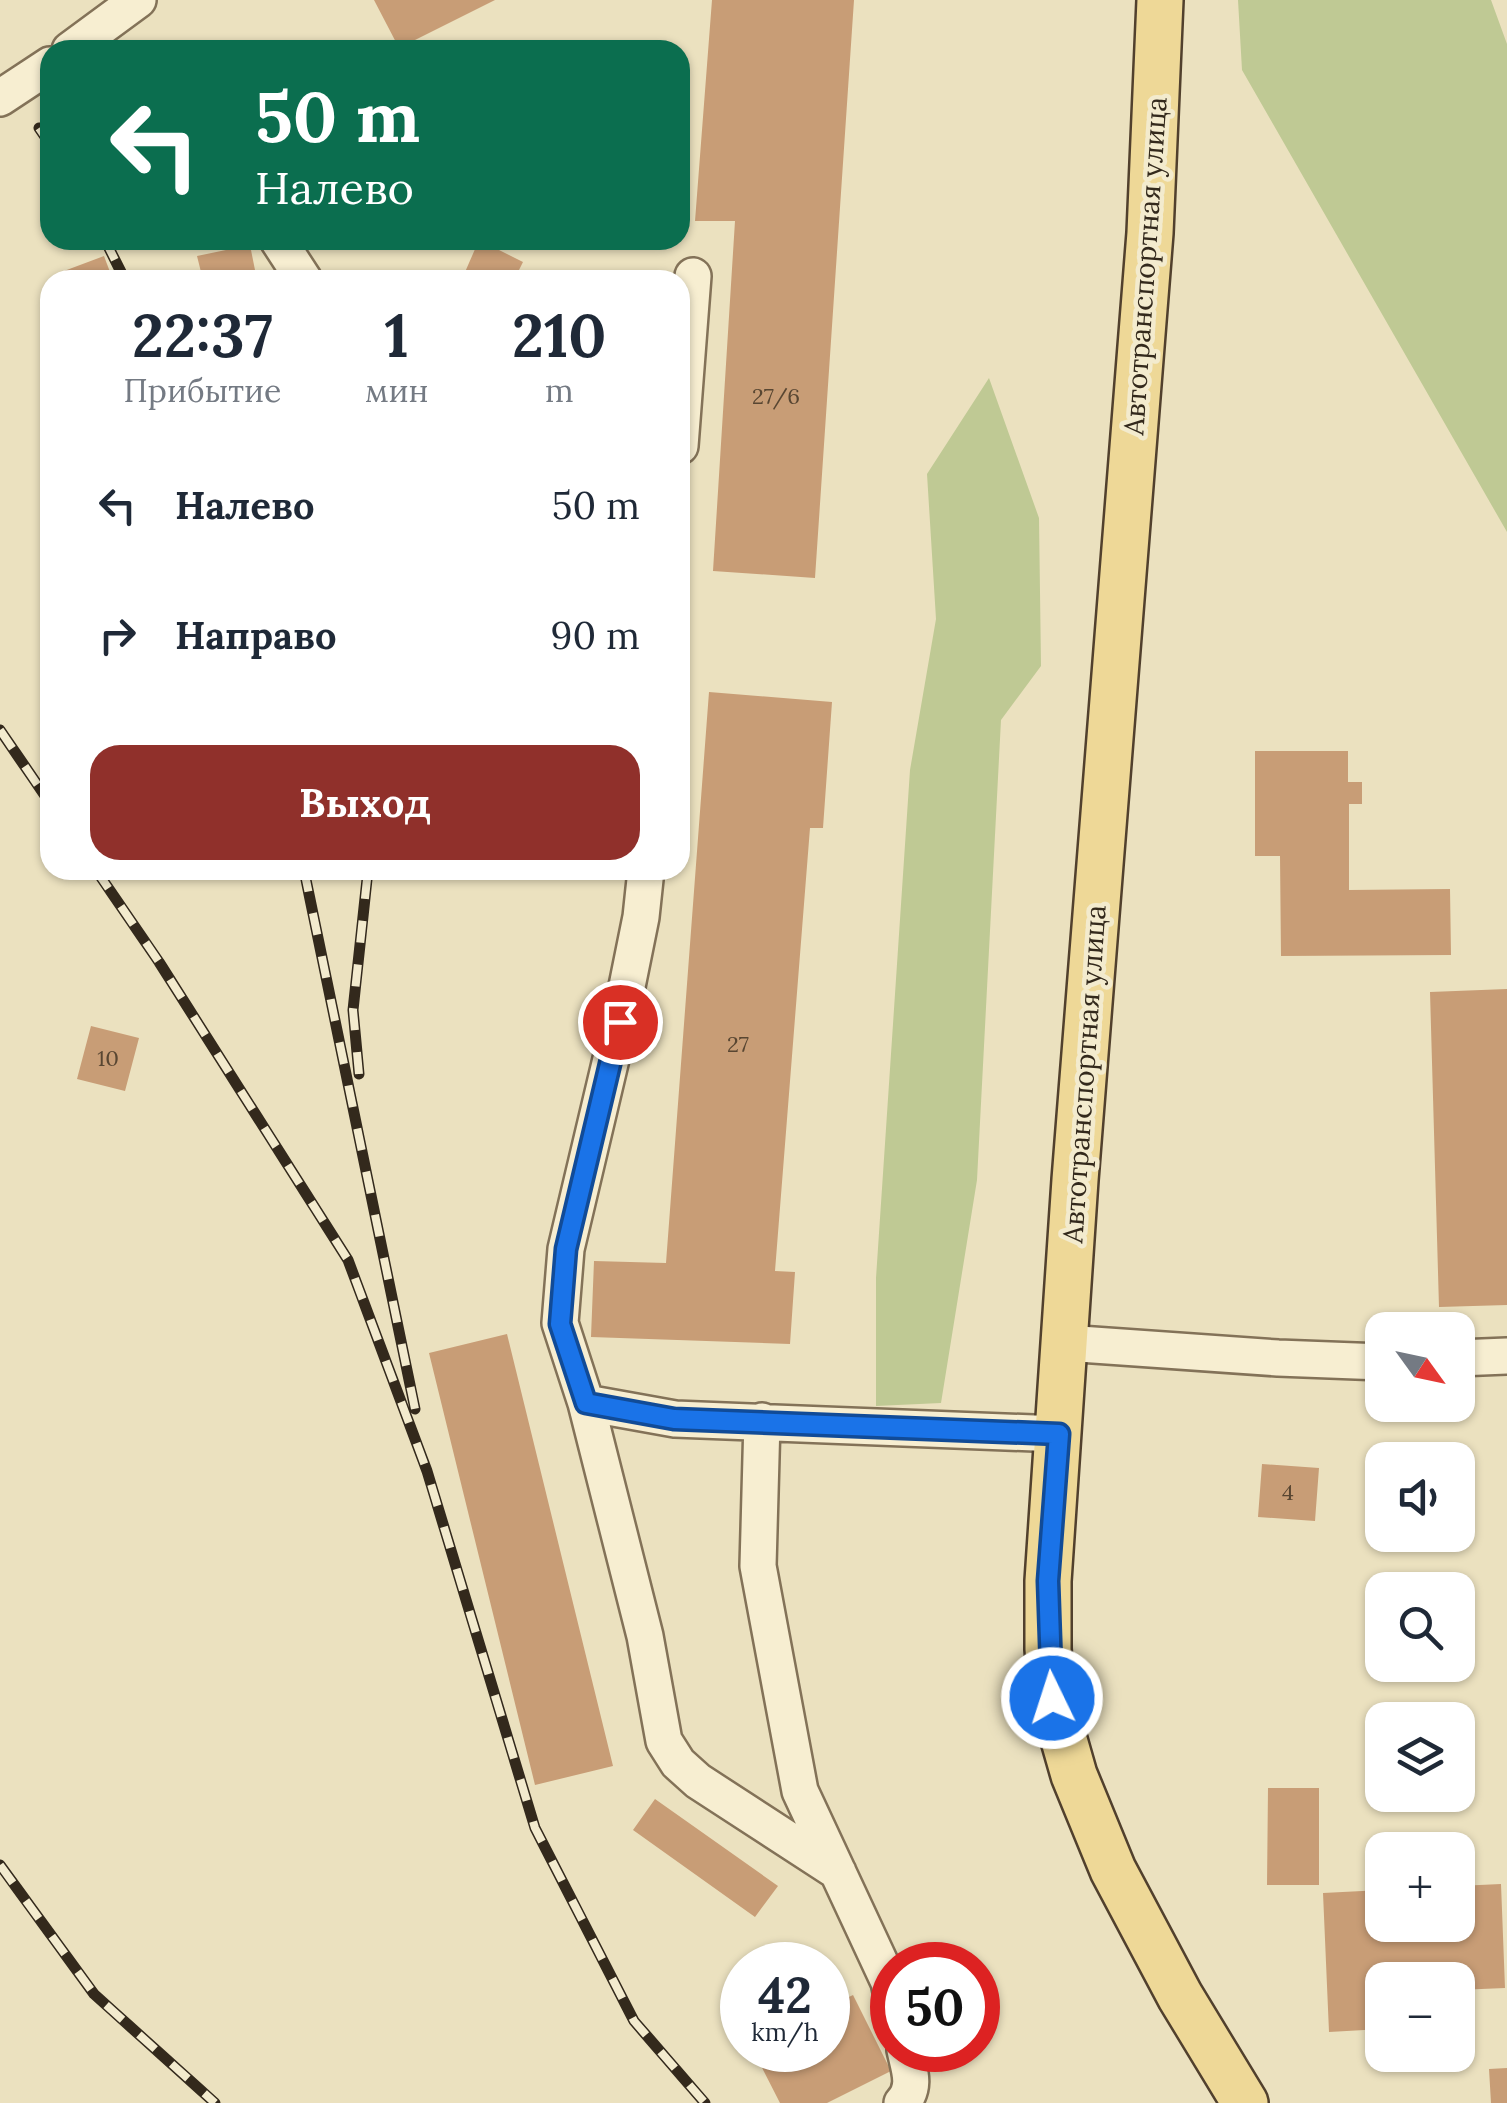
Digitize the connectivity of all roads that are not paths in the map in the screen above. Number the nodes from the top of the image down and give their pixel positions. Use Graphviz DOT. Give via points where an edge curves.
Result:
graph roads {
  1 [pos="138,0"];
  2 [pos="1160,0"];
  3 [pos="116,37"];
  4 [pos="40,72"];
  5 [pos="0,98"];
  6 [pos="693,276"];
  7 [pos="690,315"];
  8 [pos="645,880"];
  9 [pos="1065,1344"];
  10 [pos="1507,1356"];
  11 [pos="1475,1357"];
  12 [pos="1365,1361"];
  13 [pos="586,1403"];
  14 [pos="762,1421"];
  15 [pos="1059,1434"];
  16 [pos="838,1872"];
  17 [pos="871,1942"];
  18 [pos="910,2072"];
  19 [pos="902,2103"];
  20 [pos="1245,2103"];
  1 -- 3 [label="lane"];
  2 -- 9 [label="main road, Автотранспортная улица" via="1150,233"];
  4 -- 5 [label="lane"];
  6 -- 7 [label="lane"];
  8 -- 13 [label="lane" via="620,1022 566,1249 560,1324"];
  9 -- 12 [label="lane"];
  9 -- 15 [label="main road, Автотранспортная улица"];
  10 -- 11 [label="lane"];
  13 -- 14 [label="lane" via="674,1419"];
  13 -- 16 [label="lane" via="646,1636 664,1741 698,1781"];
  14 -- 15 [label="lane"];
  14 -- 16 [label="lane" via="758,1566 800,1791"];
  15 -- 20 [label="main road, Автотранспортная улица" via="1048,1649 1060,1728 1120,1885"];
  16 -- 17 [label="lane"];
  18 -- 19 [label="lane"];
}
